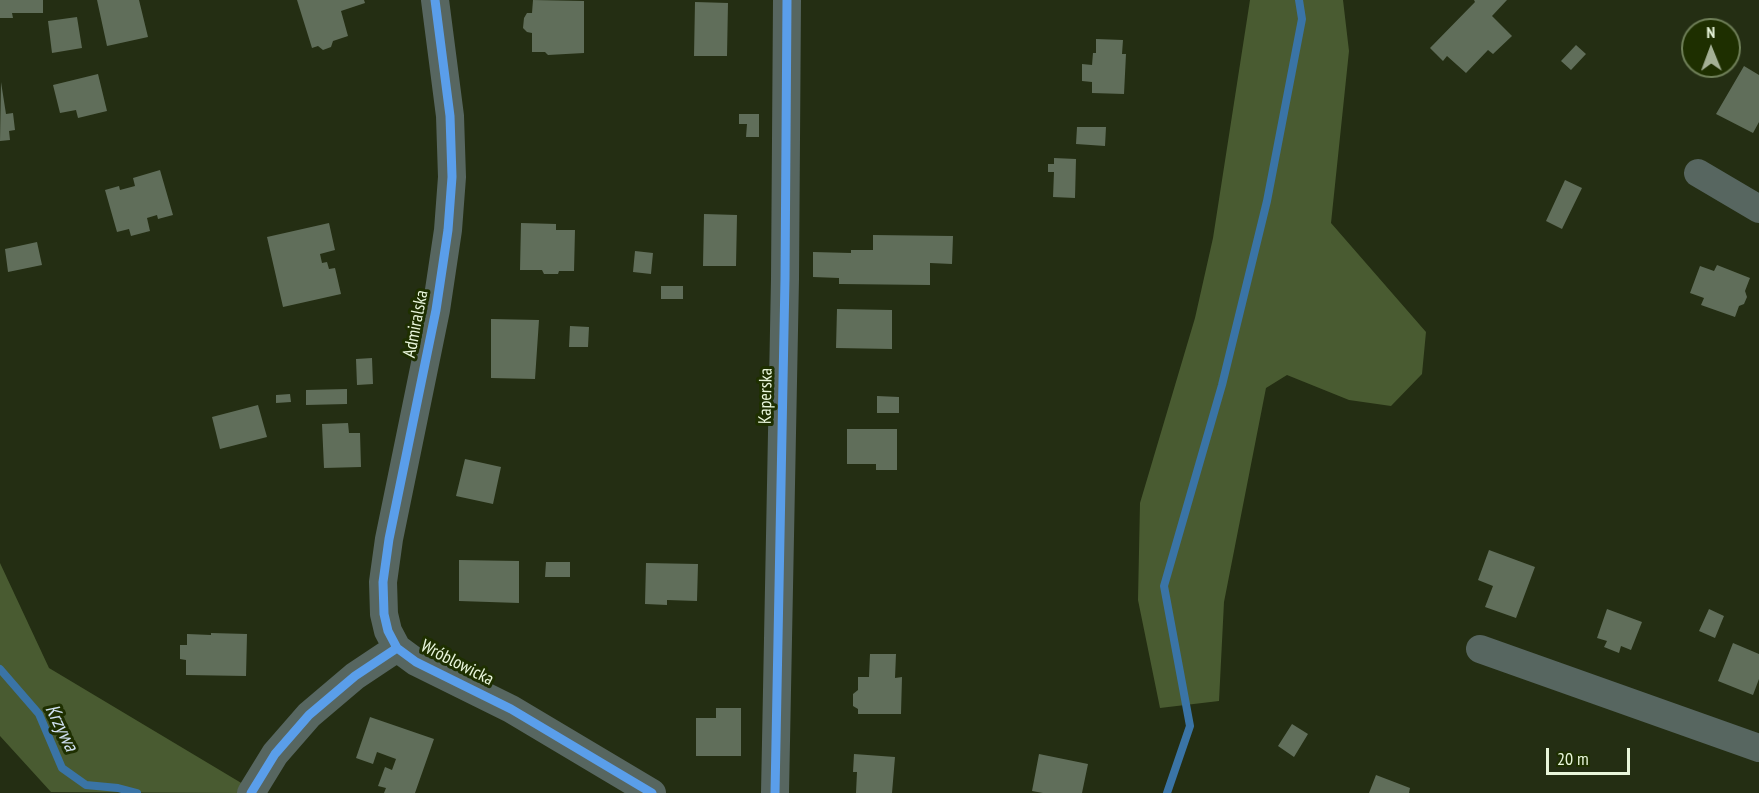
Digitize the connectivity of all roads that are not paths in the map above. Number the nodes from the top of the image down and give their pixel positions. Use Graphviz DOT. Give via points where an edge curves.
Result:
graph roads {
  1 [pos="435,0"];
  2 [pos="787,0"];
  3 [pos="1698,173"];
  4 [pos="1759,209"];
  5 [pos="397,648"];
  6 [pos="1480,649"];
  7 [pos="1759,748"];
  8 [pos="251,793"];
  9 [pos="652,793"];
  10 [pos="775,793"];
  1 -- 5 [label="street, Admiralska" via="450,116 452,177 436,310 382,582 384,614"];
  2 -- 10 [label="street, Kaperska"];
  3 -- 4 [label="street"];
  5 -- 8 [label="street, Wróblowicka" via="355,676 309,715 275,754"];
  5 -- 9 [label="street, Wróblowicka" via="416,662 511,709"];
  6 -- 7 [label="street"];
}
